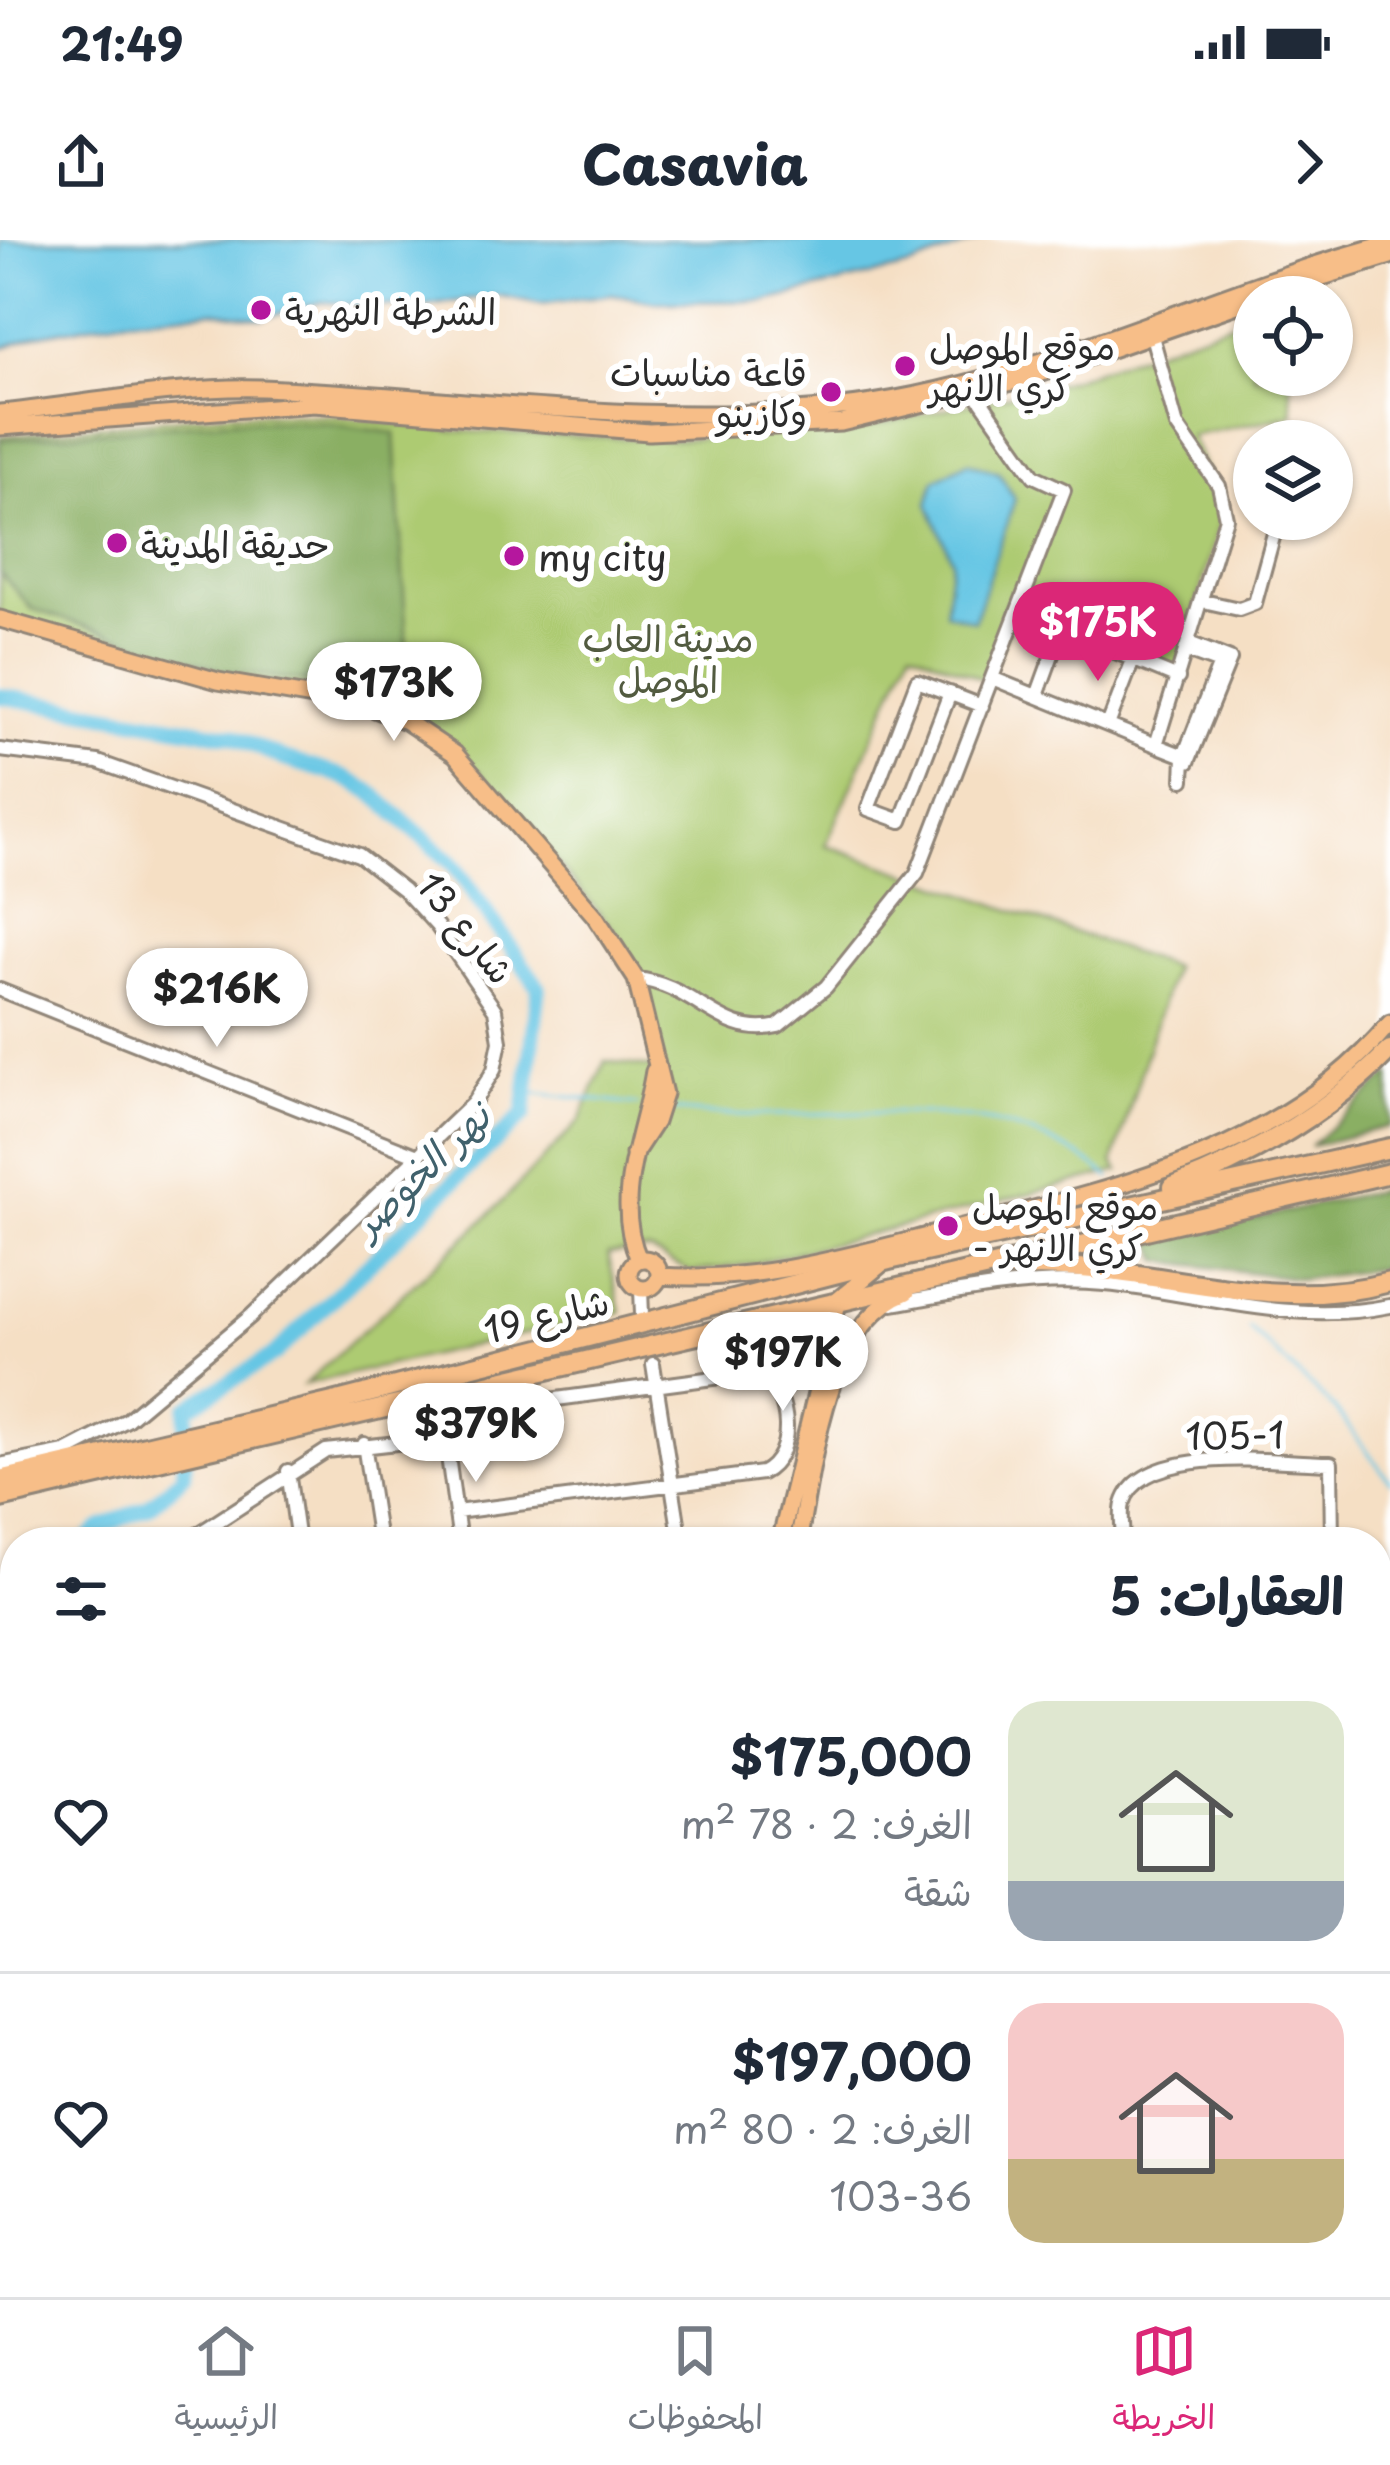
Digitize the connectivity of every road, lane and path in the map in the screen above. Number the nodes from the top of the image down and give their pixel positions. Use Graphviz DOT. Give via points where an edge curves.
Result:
graph roads {
  1 [pos="1390,243"];
  2 [pos="1390,256"];
  3 [pos="1326,276"];
  4 [pos="1233,306"];
  5 [pos="1153,336"];
  6 [pos="975,392"];
  7 [pos="4,419"];
  8 [pos="592,420"];
  9 [pos="1269,540"];
  10 [pos="1204,598"];
  11 [pos="1018,612"];
  12 [pos="0,619"];
  13 [pos="1061,630"];
  14 [pos="1188,647"];
  15 [pos="1133,660"];
  16 [pos="992,678"];
  17 [pos="1178,678"];
  18 [pos="950,693"];
  19 [pos="1037,696"];
  20 [pos="982,706"];
  21 [pos="1108,725"];
  22 [pos="1156,745"];
  23 [pos="0,750"];
  24 [pos="1188,757"];
  25 [pos="1180,787"];
  26 [pos="636,979"];
  27 [pos="0,989"];
  28 [pos="1390,1023"];
  29 [pos="1390,1050"];
  30 [pos="1390,1148"];
  31 [pos="418,1156"];
  32 [pos="1390,1173"];
  33 [pos="1100,1213"];
  34 [pos="989,1229"];
  35 [pos="639,1260"];
  36 [pos="890,1260"];
  37 [pos="966,1274"];
  38 [pos="659,1276"];
  39 [pos="1390,1282"];
  40 [pos="929,1283"];
  41 [pos="641,1289"];
  42 [pos="838,1299"];
  43 [pos="1390,1306"];
  44 [pos="880,1307"];
  45 [pos="642,1315"];
  46 [pos="747,1323"];
  47 [pos="826,1344"];
  48 [pos="843,1351"];
  49 [pos="652,1364"];
  50 [pos="816,1384"];
  51 [pos="657,1389"];
  52 [pos="334,1412"];
  53 [pos="445,1435"];
  54 [pos="364,1444"];
  55 [pos="0,1466"];
  56 [pos="288,1471"];
  57 [pos="55,1475"];
  58 [pos="0,1480"];
  59 [pos="670,1484"];
  60 [pos="0,1498"];
  61 [pos="456,1512"];
  62 [pos="208,1527"];
  63 [pos="296,1527"];
  64 [pos="377,1527"];
  65 [pos="458,1527"];
  66 [pos="678,1527"];
  67 [pos="783,1527"];
  68 [pos="802,1527"];
  69 [pos="1123,1527"];
  70 [pos="1332,1527"];
  1 -- 8 [label="main road" via="917,394 838,408"];
  2 -- 3 [label="main road"];
  4 -- 5 [label="main road"];
  5 -- 6 [label="main road"];
  5 -- 10 [label="street" via="1177,426 1222,496 1225,529"];
  6 -- 8 [label="main road" via="841,423 669,432"];
  6 -- 11 [label="street" via="1034,476 1064,490"];
  7 -- 8 [label="main road" via="314,404"];
  9 -- 10 [label="street" via="1251,598"];
  10 -- 14 [label="street"];
  11 -- 13 [label="street"];
  11 -- 16 [label="street"];
  12 -- 26 [label="main road" via="218,681 323,697 406,721 470,768 595,916"];
  13 -- 15 [label="street"];
  13 -- 19 [label="street"];
  14 -- 17 [label="street"];
  14 -- 24 [label="street" via="1230,659"];
  15 -- 17 [label="street"];
  15 -- 21 [label="street"];
  16 -- 19 [label="street"];
  16 -- 20 [label="street"];
  17 -- 22 [label="street"];
  18 -- 18 [label="street" via="917,681 868,809 901,821"];
  18 -- 20 [label="street"];
  19 -- 21 [label="street"];
  20 -- 26 [label="street" via="916,873 826,987 786,1023 743,1028 673,985"];
  21 -- 22 [label="street"];
  22 -- 24 [label="street"];
  23 -- 31 [label="street, شارع 13" via="137,775 359,855 404,890 495,1010 500,1041 494,1070 473,1102"];
  24 -- 25 [label="street"];
  26 -- 35 [label="main road" via="657,1096 634,1154 627,1218"];
  27 -- 31 [label="street"];
  28 -- 34 [label="main road" via="1323,1087 1220,1149"];
  29 -- 33 [label="highway" via="1271,1142"];
  30 -- 33 [label="highway, شارع 19"];
  31 -- 55 [label="street, شارع 13" via="251,1316 127,1420 65,1452"];
  32 -- 37 [label="highway, شارع 19"];
  33 -- 34 [label="highway, شارع 19"];
  34 -- 36 [label="highway, شارع 19"];
  34 -- 38 [label="main road" via="787,1272"];
  35 -- 38 [label="main road" via="654,1262"];
  35 -- 41 [label="main road" via="629,1274"];
  36 -- 42 [label="main road"];
  36 -- 52 [label="highway, شارع 19"];
  37 -- 39 [label="highway" via="1064,1268 1257,1294 1333,1294"];
  37 -- 40 [label="highway, شارع 19"];
  38 -- 41 [label="main road"];
  40 -- 42 [label="highway, شارع 19"];
  40 -- 44 [label="main road"];
  41 -- 45 [label="street"];
  42 -- 46 [label="highway, شارع 19"];
  42 -- 47 [label="main road"];
  43 -- 44 [label="street" via="1293,1312 1105,1284 1021,1284"];
  44 -- 48 [label="main road"];
  46 -- 50 [label="highway" via="794,1343"];
  46 -- 52 [label="highway, شارع 19"];
  47 -- 48 [label="main road"];
  47 -- 50 [label="main road"];
  48 -- 68 [label="main road"];
  49 -- 51 [label="street"];
  50 -- 67 [label="main road"];
  51 -- 53 [label="street" via="549,1400 469,1419"];
  51 -- 59 [label="street"];
  51 -- 59 [label="street" via="765,1375 778,1387 785,1414 774,1466"];
  52 -- 57 [label="highway, شارع 19"];
  53 -- 54 [label="street"];
  53 -- 61 [label="street"];
  54 -- 56 [label="street" via="319,1453"];
  54 -- 64 [label="street"];
  55 -- 57 [label="highway"];
  56 -- 62 [label="street"];
  56 -- 63 [label="street"];
  57 -- 58 [label="highway, شارع 19"];
  57 -- 60 [label="highway, شارع 19"];
  59 -- 61 [label="street"];
  59 -- 66 [label="street"];
  61 -- 65 [label="street"];
  69 -- 70 [label="street, 105-1" via="1134,1484 1155,1468 1184,1462 1331,1463"];
}
